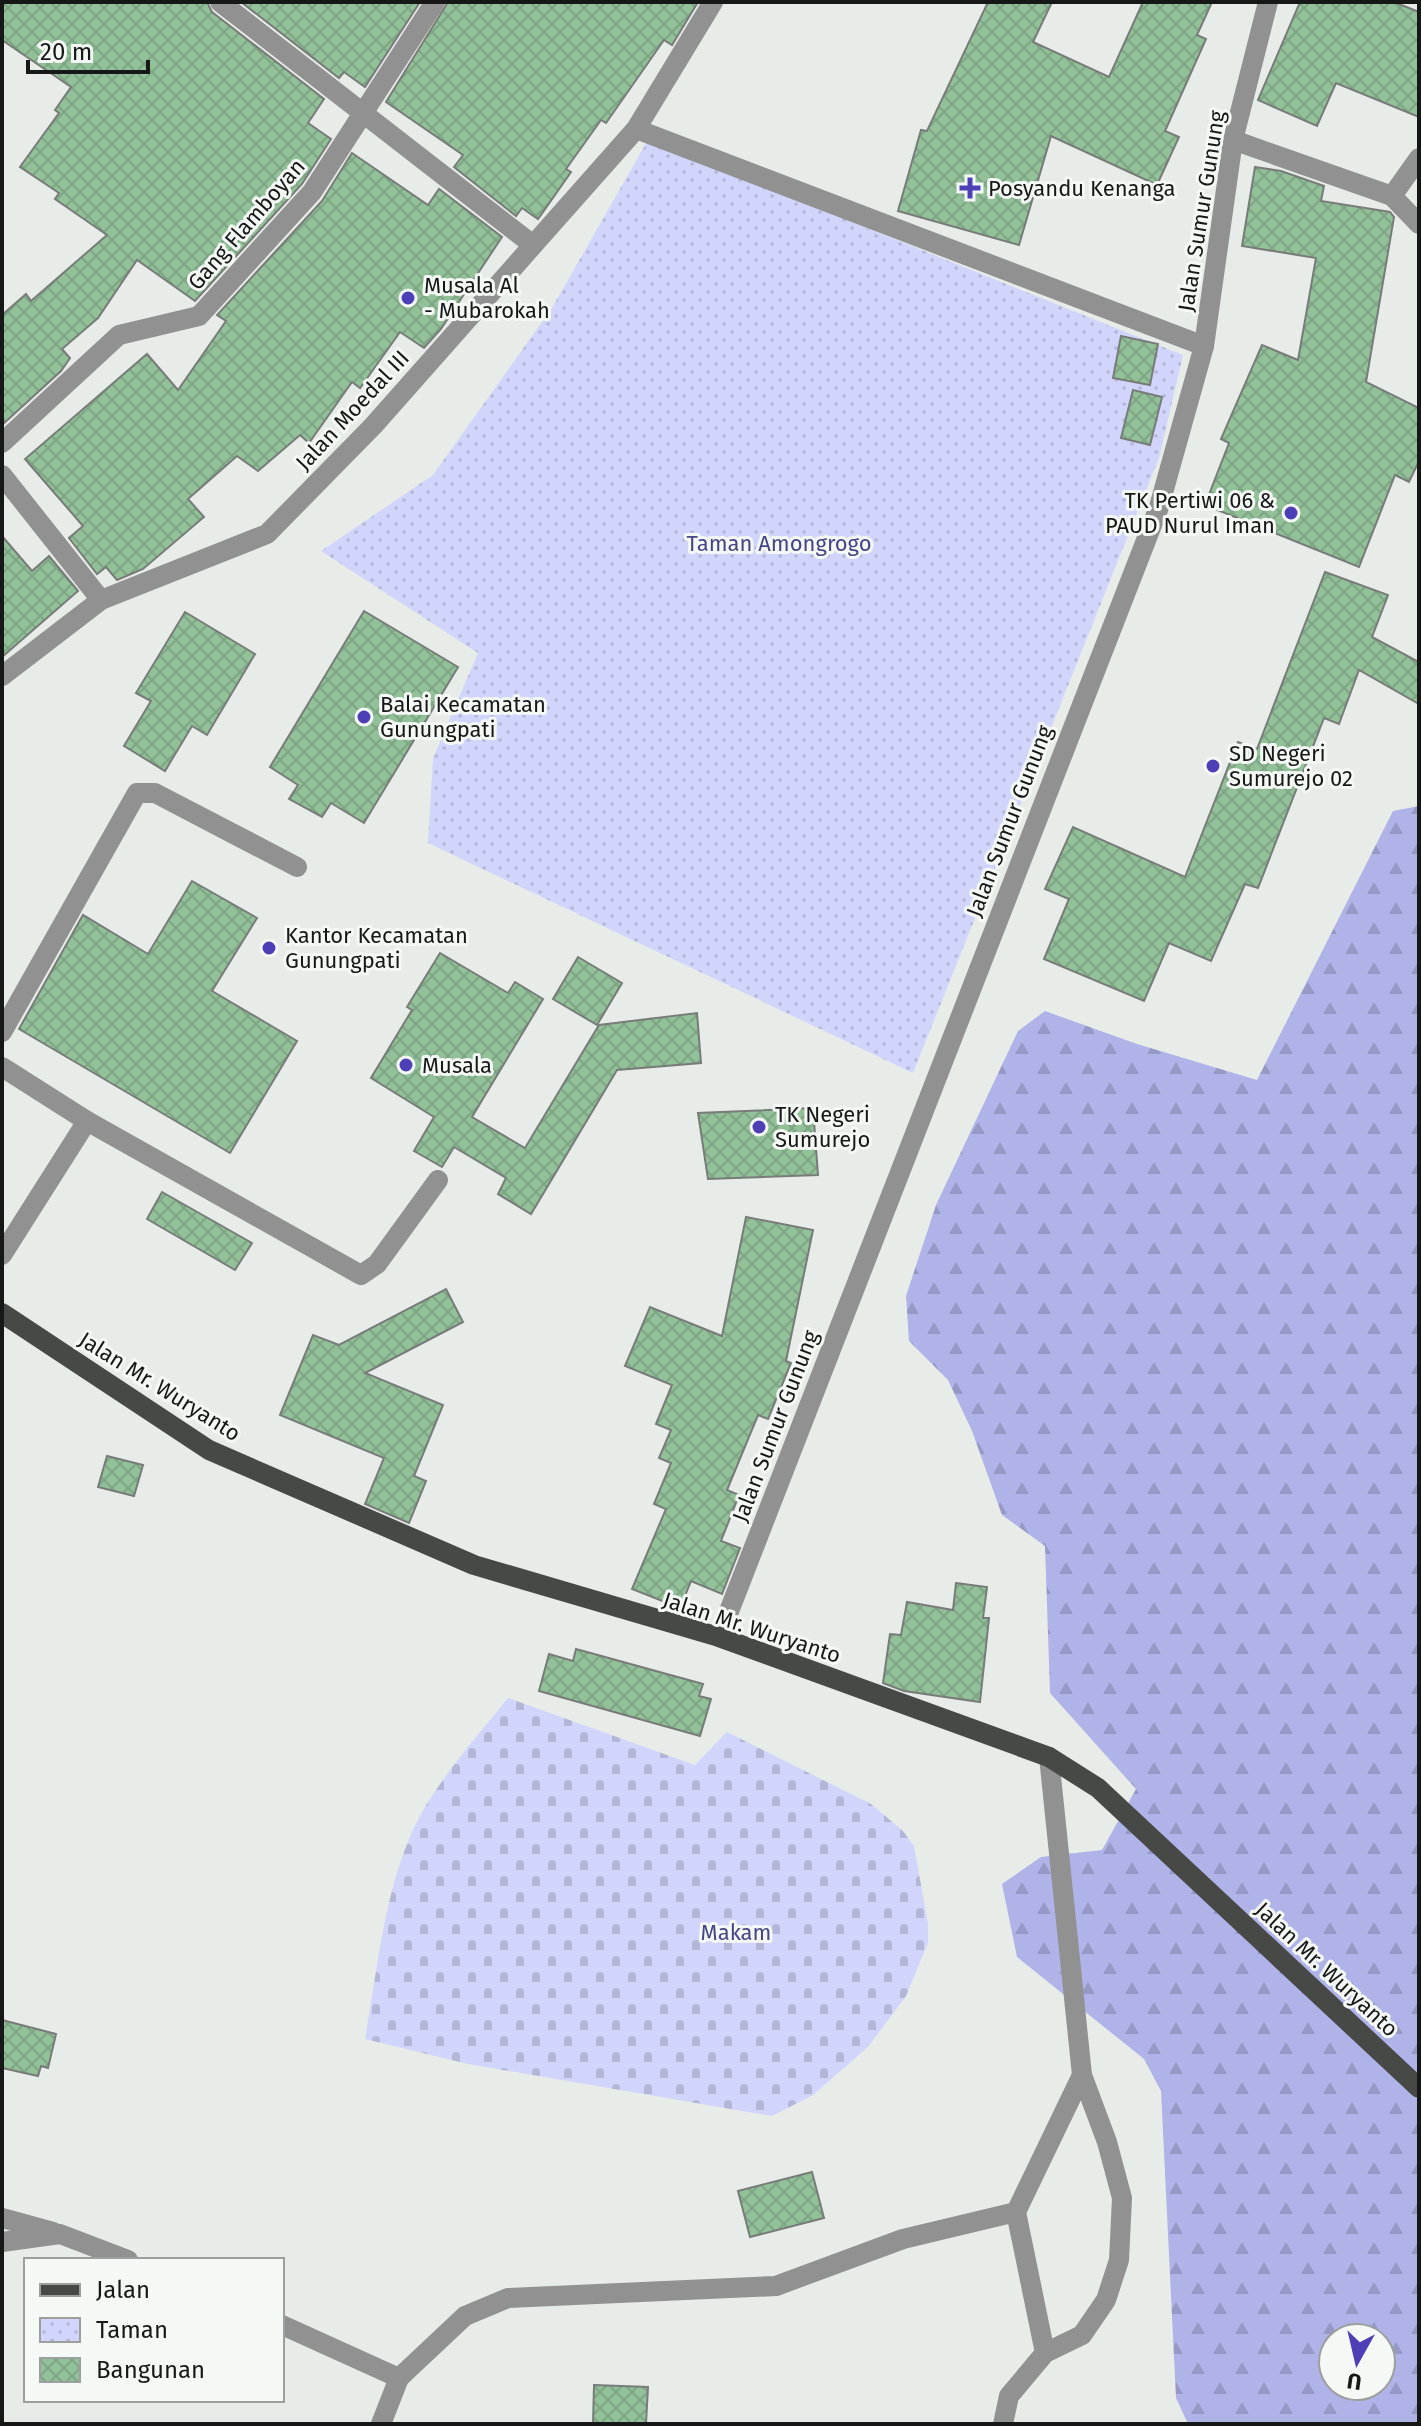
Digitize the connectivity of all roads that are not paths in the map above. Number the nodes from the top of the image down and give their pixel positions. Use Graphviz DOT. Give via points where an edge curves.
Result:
graph roads {
  1 [pos="220,2"];
  2 [pos="435,2"];
  3 [pos="713,2"];
  4 [pos="1268,2"];
  5 [pos="362,112"];
  6 [pos="636,129"];
  7 [pos="1233,140"];
  8 [pos="1419,158"];
  9 [pos="1392,196"];
  10 [pos="1419,224"];
  11 [pos="533,245"];
  12 [pos="1204,346"];
  13 [pos="2,443"];
  14 [pos="2,475"];
  15 [pos="101,600"];
  16 [pos="2,676"];
  17 [pos="297,867"];
  18 [pos="2,1032"];
  19 [pos="2,1067"];
  20 [pos="87,1121"];
  21 [pos="438,1180"];
  22 [pos="2,1255"];
  23 [pos="2,1313"];
  24 [pos="719,1637"];
  25 [pos="1049,1757"];
  26 [pos="1082,2075"];
  27 [pos="1419,2088"];
  28 [pos="1016,2212"];
  29 [pos="2,2218"];
  30 [pos="60,2234"];
  31 [pos="2,2242"];
  32 [pos="123,2258"];
  33 [pos="284,2326"];
  34 [pos="1045,2353"];
  35 [pos="399,2378"];
  36 [pos="381,2424"];
  37 [pos="1003,2424"];
  1 -- 5 [label="street"];
  2 -- 5 [label="street, Gang Flamboyan"];
  3 -- 6 [label="street, Jalan Moedal III"];
  4 -- 7 [label="street, Jalan Sumur Gunung"];
  5 -- 11 [label="street"];
  5 -- 13 [label="street, Gang Flamboyan" via="312,192 199,316 119,335"];
  6 -- 11 [label="street, Jalan Moedal III"];
  6 -- 12 [label="street"];
  7 -- 9 [label="street"];
  7 -- 12 [label="street, Jalan Sumur Gunung"];
  8 -- 9 [label="street"];
  9 -- 10 [label="street"];
  11 -- 15 [label="street, Jalan Moedal III" via="373,426 267,534"];
  12 -- 24 [label="street, Jalan Sumur Gunung" via="1159,507"];
  14 -- 15 [label="street"];
  15 -- 16 [label="street, Jalan Moedal III"];
  17 -- 18 [label="street" via="155,793 137,793"];
  19 -- 20 [label="street"];
  20 -- 21 [label="street" via="361,1275 377,1264"];
  20 -- 22 [label="street"];
  23 -- 24 [label="main road, Jalan Mr. Wuryanto" via="209,1450 474,1565"];
  24 -- 25 [label="main road, Jalan Mr. Wuryanto"];
  25 -- 26 [label="street"];
  25 -- 27 [label="main road, Jalan Mr. Wuryanto" via="1098,1788"];
  26 -- 28 [label="street"];
  26 -- 34 [label="street" via="1122,2198 1119,2260 1106,2300 1082,2335"];
  28 -- 34 [label="street"];
  28 -- 35 [label="street" via="903,2239 776,2286 508,2298 465,2316"];
  29 -- 30 [label="street"];
  30 -- 31 [label="street"];
  30 -- 32 [label="street"];
  33 -- 35 [label="street"];
  34 -- 37 [label="street" via="1009,2396"];
  35 -- 36 [label="street"];
}
